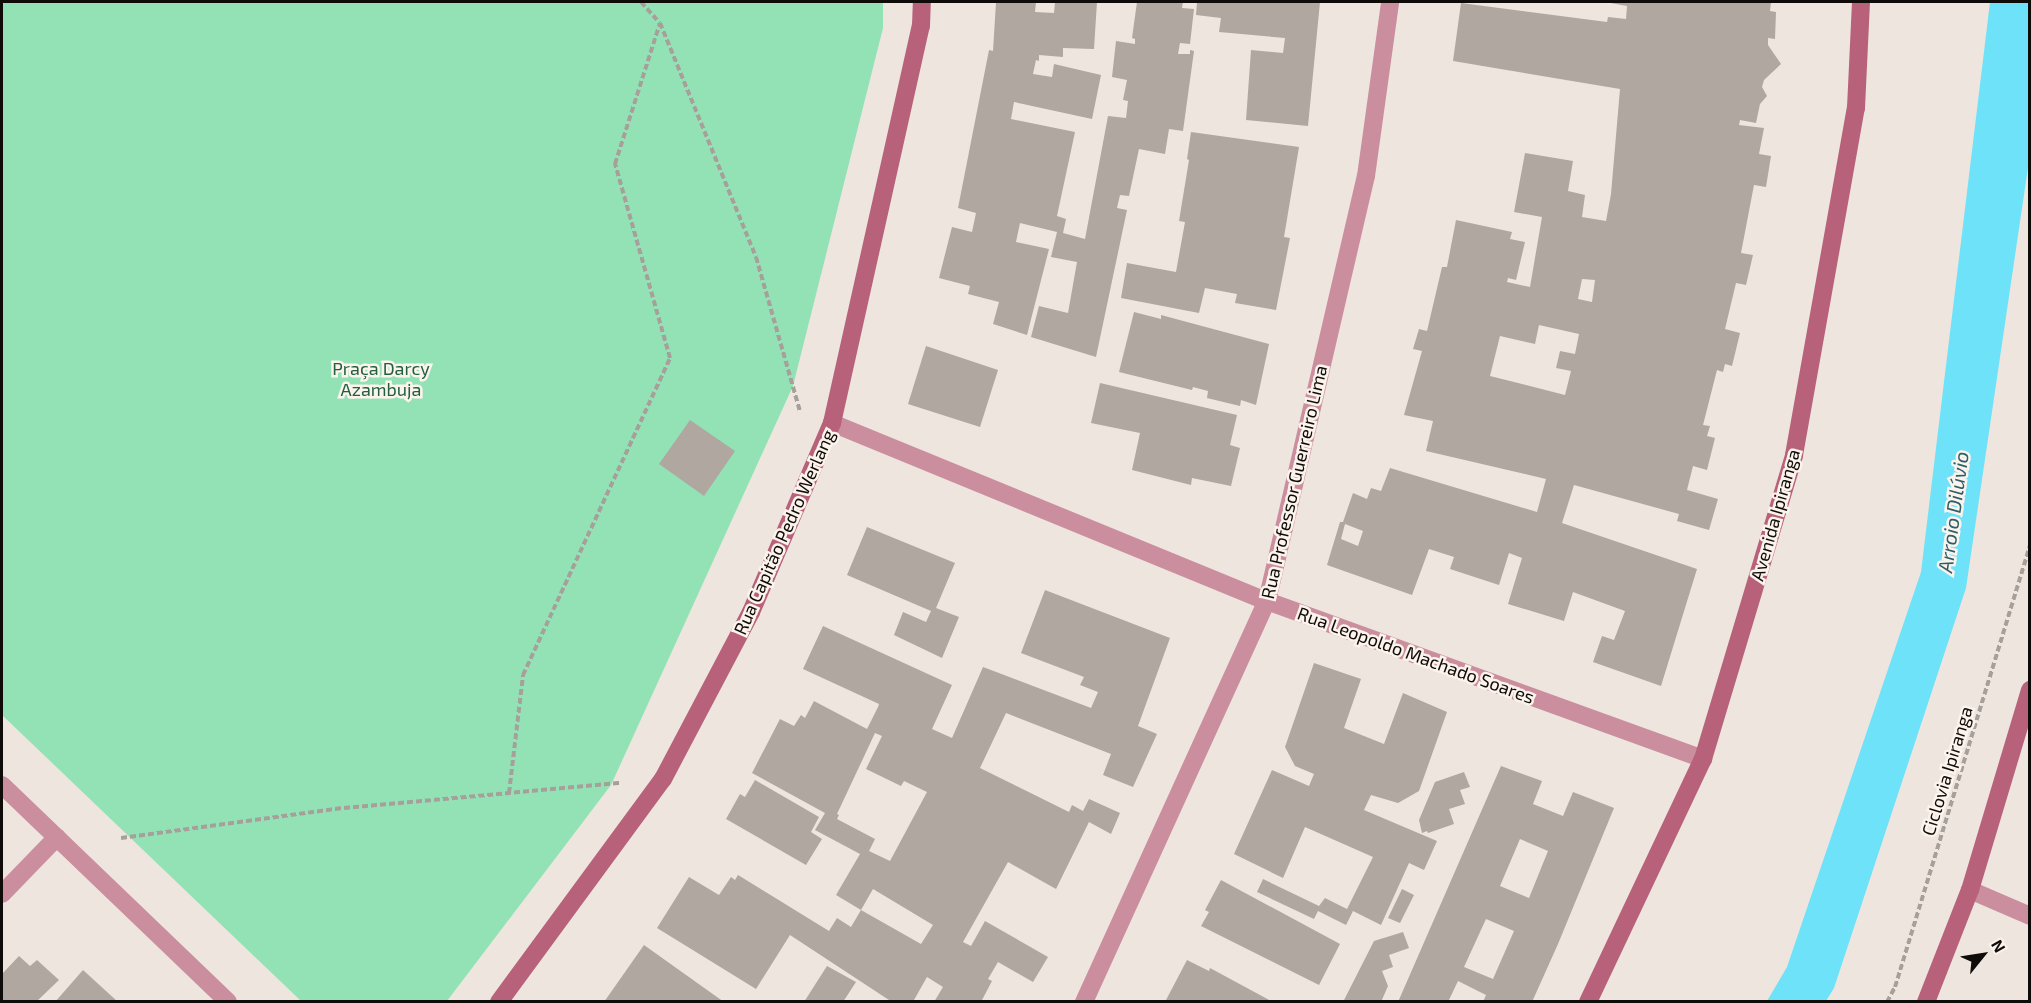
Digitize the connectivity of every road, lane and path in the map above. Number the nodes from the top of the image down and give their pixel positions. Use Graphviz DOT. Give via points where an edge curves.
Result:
graph roads {
  1 [pos="641,2"];
  2 [pos="922,2"];
  3 [pos="1390,2"];
  4 [pos="1861,2"];
  5 [pos="660,23"];
  6 [pos="800,411"];
  7 [pos="832,423"];
  8 [pos="2030,546"];
  9 [pos="1267,601"];
  10 [pos="2030,690"];
  11 [pos="1702,759"];
  12 [pos="630,782"];
  13 [pos="2,785"];
  14 [pos="509,793"];
  15 [pos="57,837"];
  16 [pos="121,838"];
  17 [pos="1970,890"];
  18 [pos="2,894"];
  19 [pos="2030,916"];
  20 [pos="228,1002"];
  21 [pos="499,1002"];
  22 [pos="1084,1002"];
  23 [pos="1588,1002"];
  24 [pos="1887,1002"];
  25 [pos="1926,1002"];
  1 -- 5 [label="path"];
  2 -- 7 [label="main road, Rua Capitão Pedro Werlang" via="921,26"];
  3 -- 9 [label="street, Rua Professor Guerreiro Lima" via="1366,176"];
  4 -- 11 [label="main road, Avenida Ipiranga" via="1856,108 1794,454"];
  5 -- 6 [label="path" via="756,256"];
  5 -- 14 [label="path" via="615,164 670,358 523,675"];
  7 -- 9 [label="street, Rua Leopoldo Machado Soares"];
  7 -- 21 [label="main road, Rua Capitão Pedro Werlang" via="751,612 663,779"];
  8 -- 24 [label="path, Ciclovia Ipiranga" via="1895,987"];
  9 -- 11 [label="street, Rua Leopoldo Machado Soares"];
  9 -- 22 [label="street, Rua Professor Guerreiro Lima"];
  10 -- 17 [label="main road"];
  11 -- 23 [label="main road, Avenida Ipiranga"];
  12 -- 14 [label="path"];
  13 -- 15 [label="street"];
  14 -- 16 [label="path" via="344,808"];
  15 -- 18 [label="street"];
  15 -- 20 [label="street"];
  17 -- 19 [label="street"];
  17 -- 25 [label="main road"];
}
